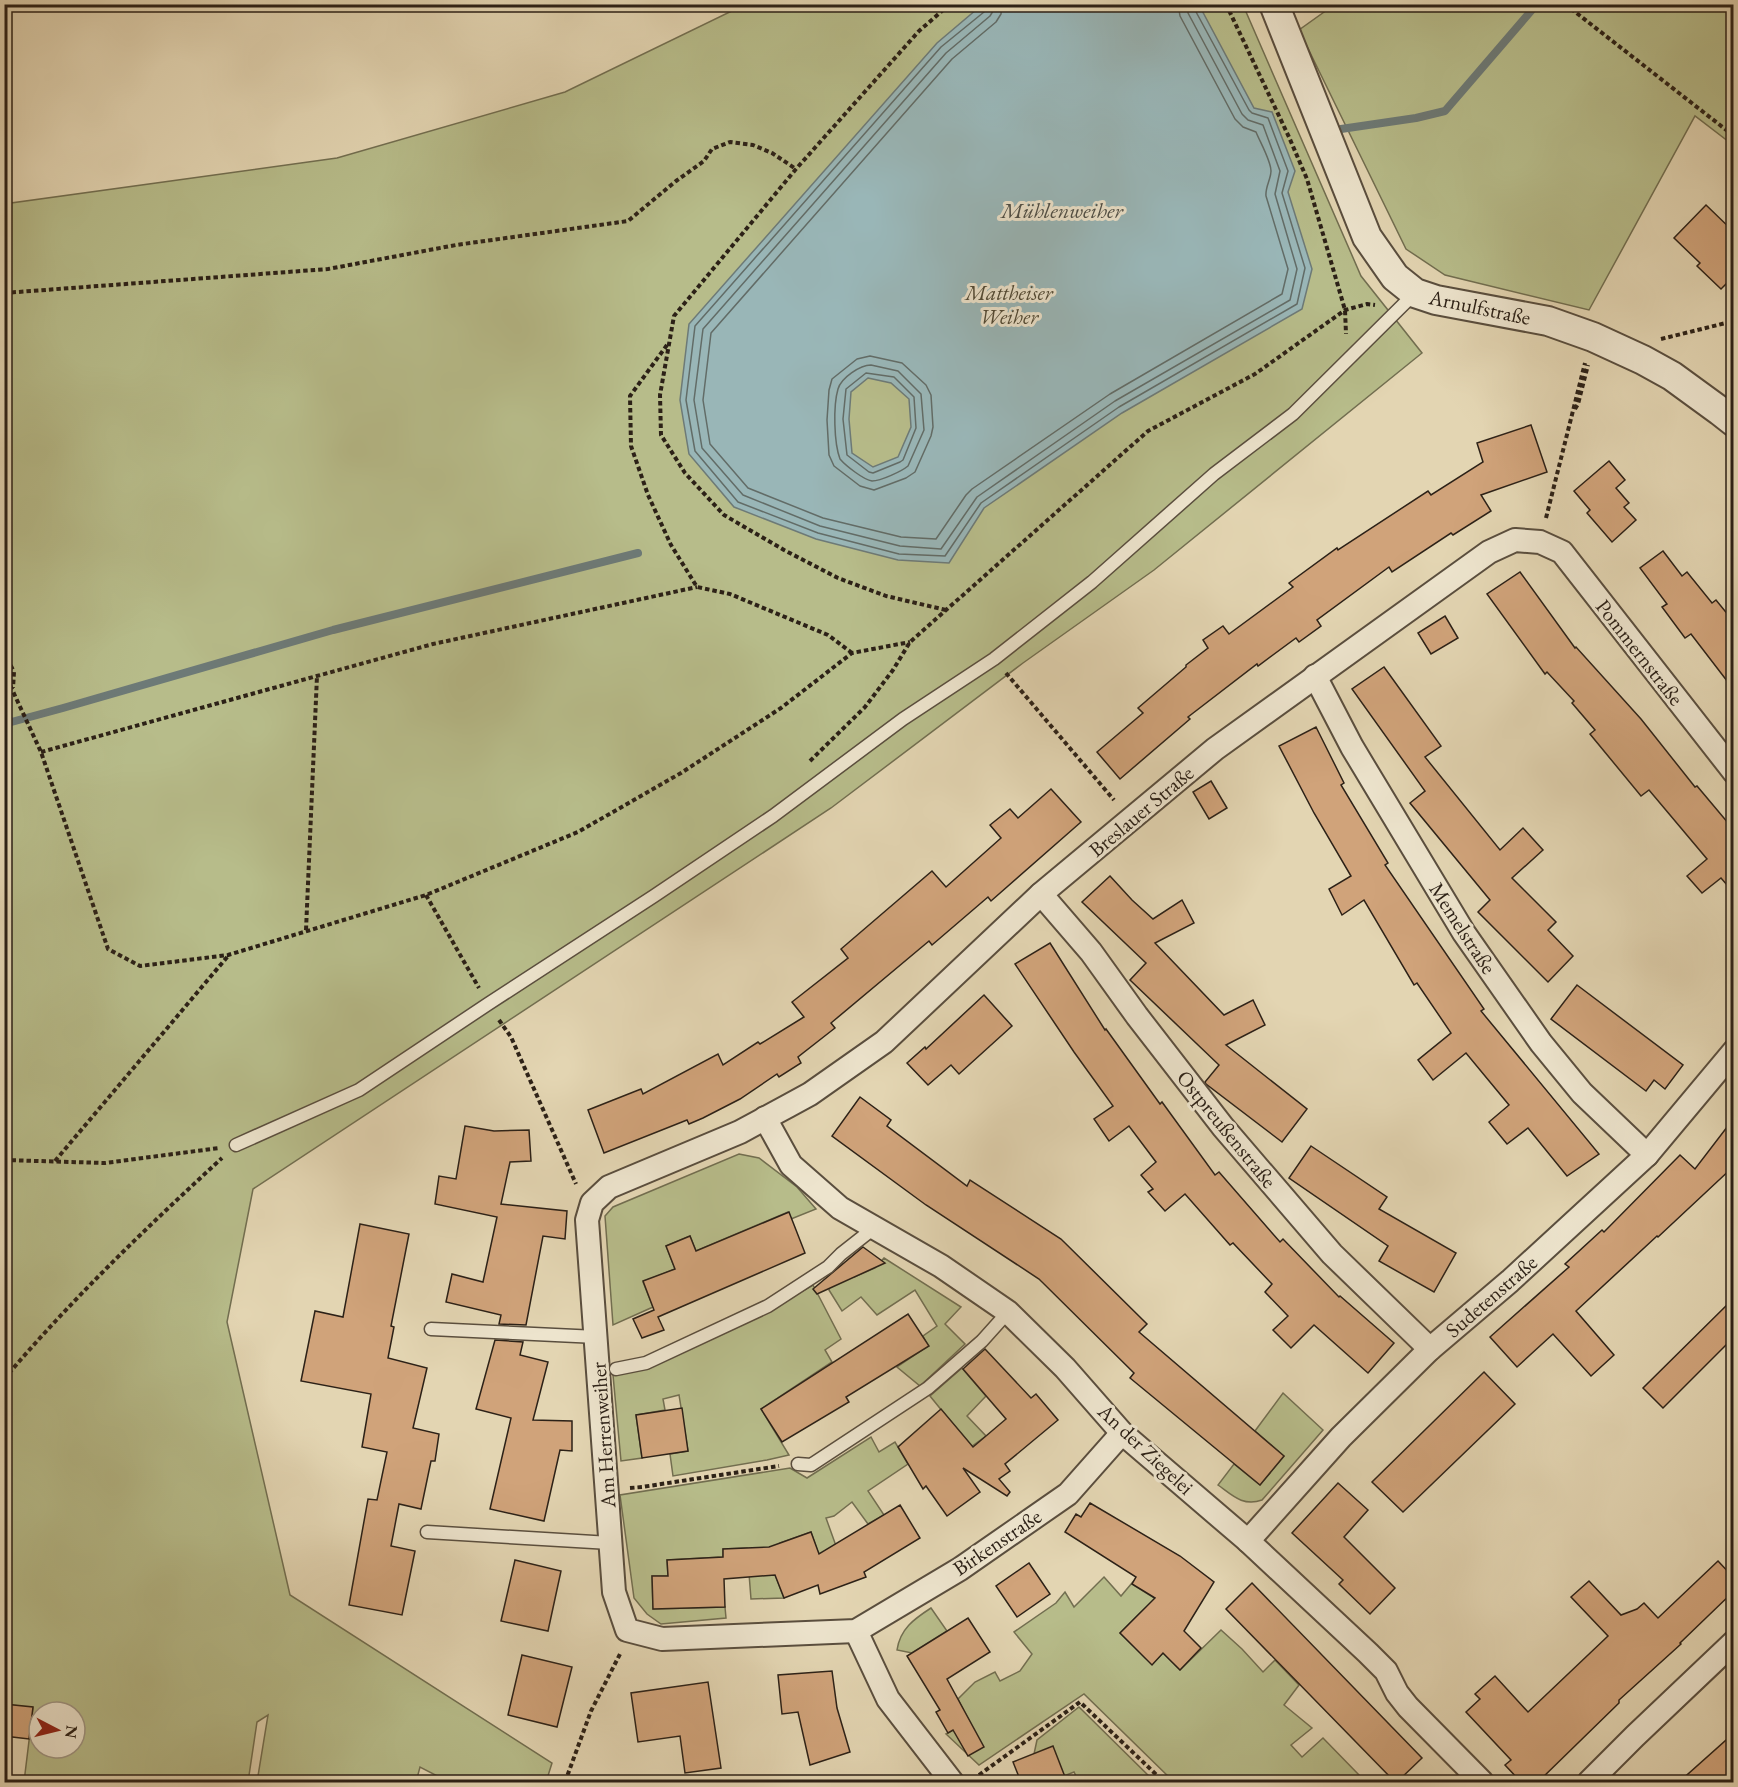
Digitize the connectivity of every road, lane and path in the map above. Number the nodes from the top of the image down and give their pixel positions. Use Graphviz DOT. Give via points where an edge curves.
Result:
graph roads {
  1 [pos="950,4"];
  2 [pos="1226,4"];
  3 [pos="1274,4"];
  4 [pos="1565,4"];
  5 [pos="1734,136"];
  6 [pos="796,169"];
  7 [pos="4,293"];
  8 [pos="1407,300"];
  9 [pos="1345,310"];
  10 [pos="1734,321"];
  11 [pos="1654,341"];
  12 [pos="668,344"];
  13 [pos="1574,410"];
  14 [pos="1734,422"];
  15 [pos="1543,532"];
  16 [pos="696,587"];
  17 [pos="946,610"];
  18 [pos="910,642"];
  19 [pos="4,652"];
  20 [pos="852,653"];
  21 [pos="994,659"];
  22 [pos="4,672"];
  23 [pos="317,676"];
  24 [pos="1315,676"];
  25 [pos="13,689"];
  26 [pos="41,752"];
  27 [pos="808,763"];
  28 [pos="1734,772"];
  29 [pos="1128,820"];
  30 [pos="1041,894"];
  31 [pos="426,895"];
  32 [pos="306,930"];
  33 [pos="228,955"];
  34 [pos="488,1004"];
  35 [pos="1734,1051"];
  36 [pos="765,1119"];
  37 [pos="236,1145"];
  38 [pos="4,1148"];
  39 [pos="1647,1155"];
  40 [pos="5,1160"];
  41 [pos="55,1161"];
  42 [pos="592,1203"];
  43 [pos="874,1228"];
  44 [pos="1008,1312"];
  45 [pos="431,1329"];
  46 [pos="597,1336"];
  47 [pos="1430,1349"];
  48 [pos="616,1369"];
  49 [pos="4,1379"];
  50 [pos="1122,1433"];
  51 [pos="798,1464"];
  52 [pos="607,1488"];
  53 [pos="427,1532"];
  54 [pos="1248,1541"];
  55 [pos="610,1543"];
  56 [pos="856,1631"];
  57 [pos="1734,1642"];
  58 [pos="622,1650"];
  59 [pos="979,1775"];
  60 [pos="564,1782"];
  61 [pos="952,1782"];
  62 [pos="1164,1782"];
  63 [pos="1482,1782"];
  64 [pos="1589,1782"];
  1 -- 6 [label="path" via="919,32"];
  2 -- 9 [label="path" via="1307,179"];
  3 -- 8 [label="street, Arnulfstraße" via="1367,237"];
  4 -- 5 [label="path"];
  6 -- 7 [label="path" via="772,153 729,142 712,149 704,162 628,221 456,245 328,269"];
  6 -- 12 [label="path" via="674,316"];
  8 -- 9 [label="path"];
  8 -- 14 [label="street, Arnulfstraße" via="1436,300 1548,321 1593,337 1672,376"];
  8 -- 21 [label="lane" via="1293,414 1214,474 1092,582"];
  9 -- 17 [label="path" via="1255,374 1148,431"];
  10 -- 11 [label="path"];
  12 -- 16 [label="path" via="630,396 631,446 671,545"];
  12 -- 17 [label="path" via="660,395 661,435 685,473 724,515 838,578 886,596"];
  13 -- 13 [label="path" via="1578,404 1587,362 1575,403"];
  13 -- 15 [label="path"];
  15 -- 24 [label="street, Breslauer Straße" via="1489,552"];
  15 -- 28 [label="street, Pommernstraße"];
  16 -- 20 [label="path" via="730,594 828,635"];
  16 -- 23 [label="path" via="433,644"];
  17 -- 18 [label="path"];
  18 -- 20 [label="path"];
  18 -- 27 [label="path" via="865,707"];
  19 -- 25 [label="path" via="15,672"];
  20 -- 31 [label="path" via="781,708 711,754 578,832"];
  21 -- 29 [label="path"];
  21 -- 34 [label="lane" via="903,719 763,823"];
  22 -- 25 [label="path"];
  23 -- 26 [label="path"];
  23 -- 32 [label="path"];
  24 -- 29 [label="street, Breslauer Straße" via="1215,749"];
  24 -- 39 [label="street, Memelstraße" via="1352,747 1464,933 1582,1093"];
  25 -- 26 [label="path"];
  26 -- 33 [label="path" via="108,948 140,966"];
  29 -- 30 [label="street, Breslauer Straße"];
  30 -- 36 [label="street, Breslauer Straße" via="884,1042 810,1094"];
  30 -- 47 [label="street, Ostpreußenstraße" via="1091,952 1223,1127 1332,1254"];
  31 -- 32 [label="path"];
  31 -- 34 [label="path"];
  32 -- 33 [label="path"];
  33 -- 41 [label="path"];
  34 -- 37 [label="lane" via="359,1090"];
  34 -- 42 [label="path" via="511,1037 575,1184"];
  35 -- 39 [label="street, Sudetenstraße"];
  36 -- 42 [label="street" via="609,1187"];
  36 -- 43 [label="street, An der Ziegelei" via="791,1165 840,1208"];
  37 -- 41 [label="path" via="105,1163"];
  37 -- 49 [label="path" via="147,1227"];
  38 -- 40 [label="path"];
  39 -- 47 [label="street, Sudetenstraße"];
  40 -- 41 [label="path"];
  42 -- 46 [label="street, Am Herrenweiher" via="587,1220"];
  43 -- 44 [label="street, An der Ziegelei" via="910,1246"];
  43 -- 48 [label="lane" via="828,1267 768,1306 646,1363"];
  44 -- 50 [label="street, An der Ziegelei" via="1065,1368"];
  44 -- 51 [label="lane" via="982,1341 928,1388 811,1465"];
  45 -- 46 [label="lane"];
  46 -- 52 [label="street, Am Herrenweiher"];
  47 -- 54 [label="street, Sudetenstraße" via="1341,1437"];
  50 -- 54 [label="street, An der Ziegelei"];
  50 -- 56 [label="street, Birkenstraße" via="1068,1494 960,1569"];
  51 -- 52 [label="path" via="642,1487"];
  52 -- 55 [label="street, Am Herrenweiher"];
  53 -- 55 [label="lane"];
  54 -- 63 [label="street, An der Ziegelei" via="1386,1671 1408,1707"];
  55 -- 56 [label="street, Am Herrenweiher" via="615,1597 627,1630 662,1639"];
  56 -- 61 [label="street" via="888,1699"];
  57 -- 64 [label="street"];
  58 -- 60 [label="path" via="591,1712"];
  59 -- 62 [label="path" via="1080,1702"];
}
